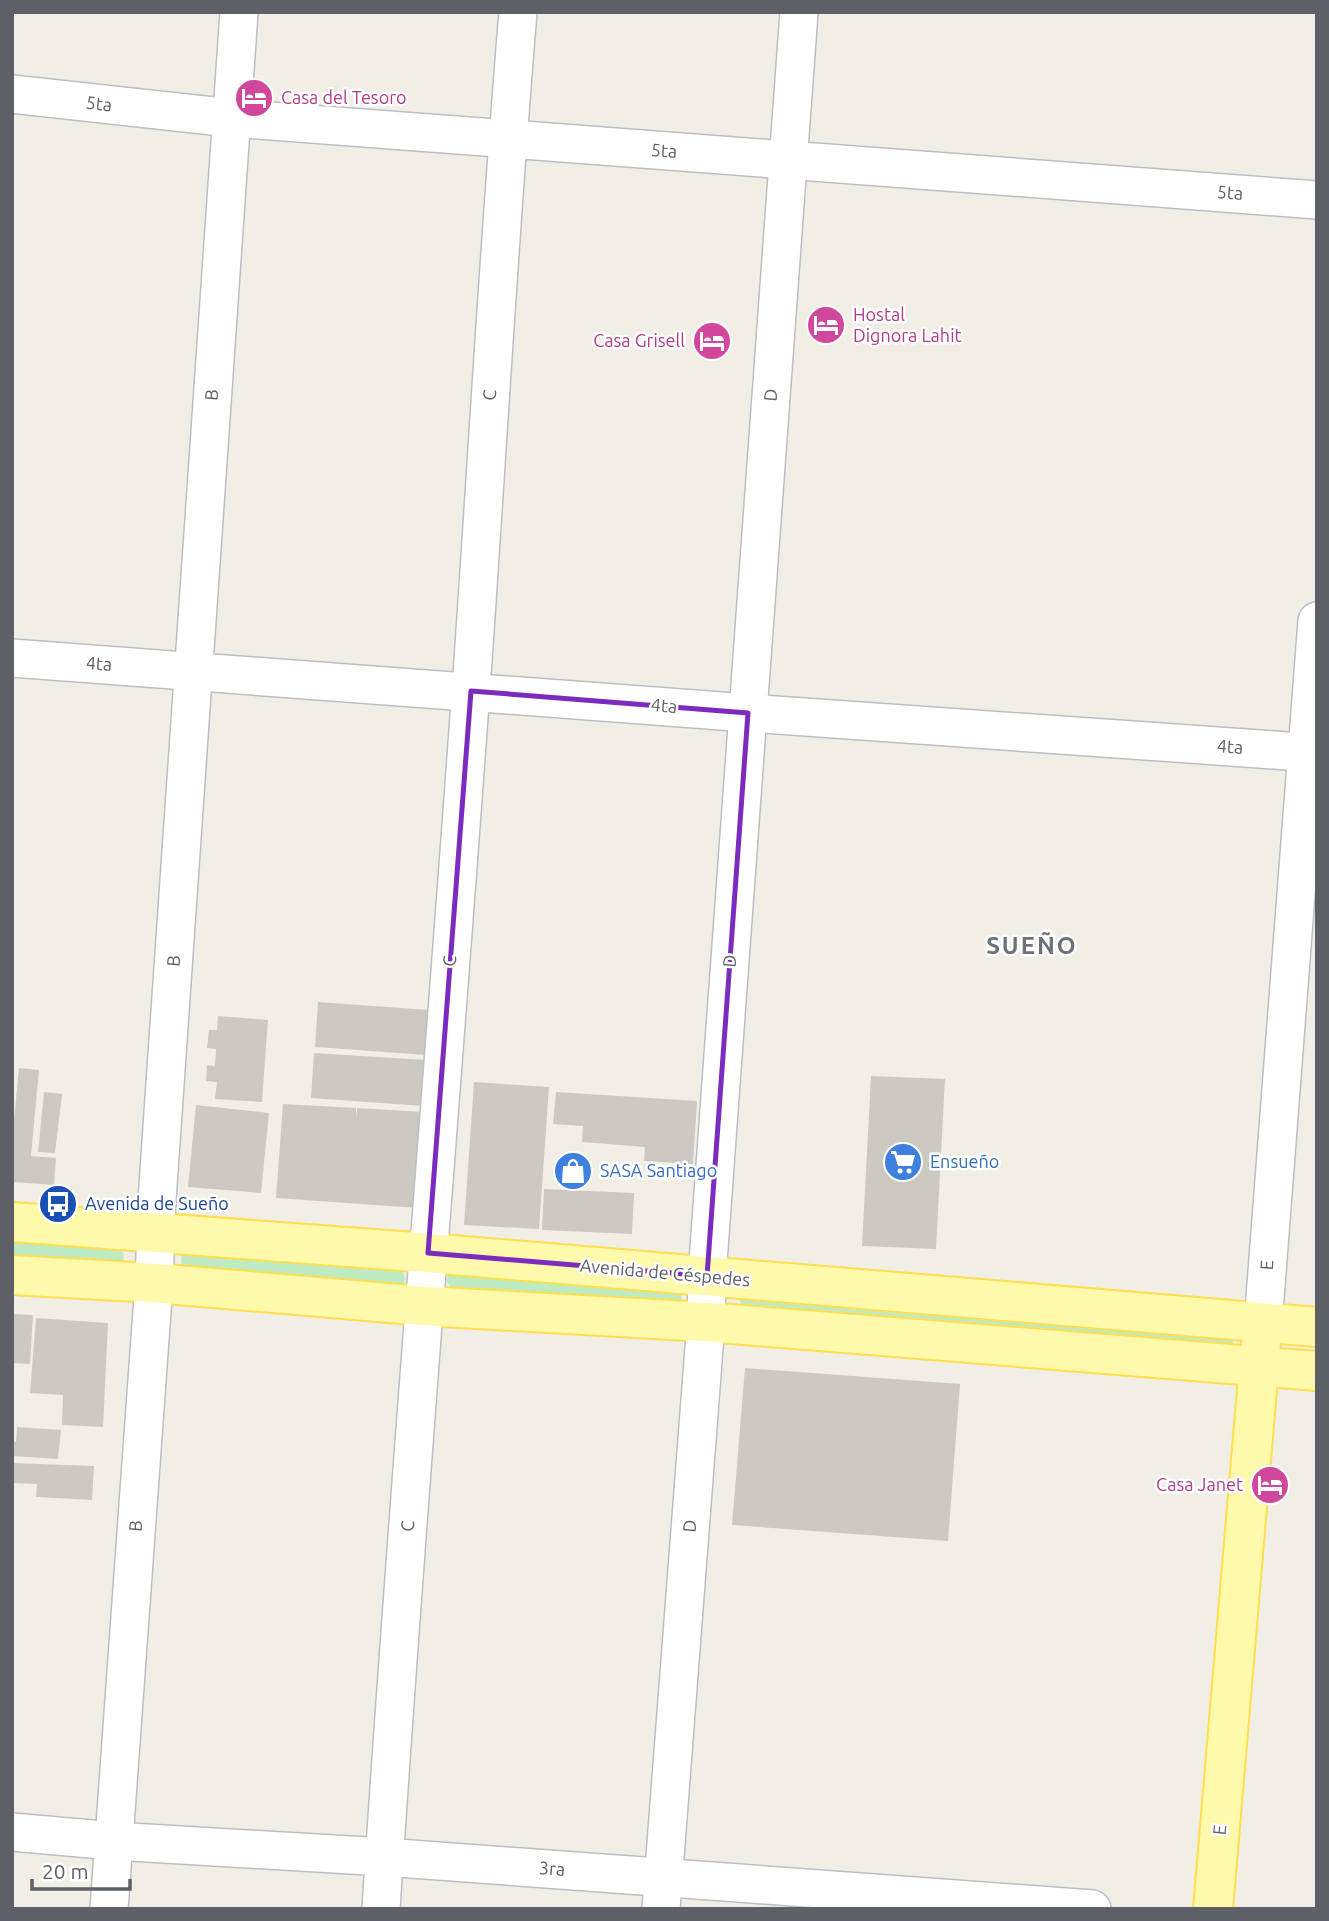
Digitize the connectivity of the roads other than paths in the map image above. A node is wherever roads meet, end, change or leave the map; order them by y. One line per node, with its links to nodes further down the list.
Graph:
1 (239, 12): 5 (street, B)
2 (518, 12): 6 (street, C)
3 (799, 12): 7 (street, D)
4 (12, 94): 5 (street, 5ta)
5 (230, 118): 6 (street, 5ta); 11 (street, B)
6 (507, 139): 7 (street, 5ta); 12 (street, C)
7 (788, 160): 8 (street, 5ta); 13 (street, D)
8 (1317, 200)
9 (1317, 621): 14 (street, E)
10 (12, 658): 11 (street, 4ta)
11 (194, 671): 12 (street, 4ta); 16 (street, B)
12 (471, 691): 13 (street, 4ta); 17 (street, C)
13 (748, 713): 14 (street, 4ta); 19 (street, D)
14 (1312, 752): 23 (street, E)
15 (12, 1222): 16 (main road, Avenida de Céspedes)
16 (155, 1233): 17 (main road, Avenida de Céspedes); 20 (street, B)
17 (428, 1253): 19 (main road, Avenida de Céspedes); 21 (street, C)
18 (12, 1275): 20 (main road)
19 (707, 1276): 22 (street, D); 23 (main road, Avenida de Céspedes)
20 (154, 1283): 21 (main road); 28 (street, B)
21 (424, 1306): 22 (main road); 29 (street, C)
22 (706, 1322): 25 (main road); 30 (street, D)
23 (1263, 1324): 24 (main road, Avenida de Céspedes); 25 (main road, E)
24 (1317, 1327)
25 (1259, 1367): 26 (main road); 34 (main road, E)
26 (1317, 1371)
27 (12, 1832): 28 (street, 3ra)
28 (114, 1841): 29 (street, 3ra); 31 (street, B)
29 (384, 1857): 30 (street, 3ra); 32 (street, C)
30 (662, 1893): 33 (street, 3ra)
31 (109, 1909)
32 (381, 1909)
33 (1092, 1909)
34 (1213, 1909)

